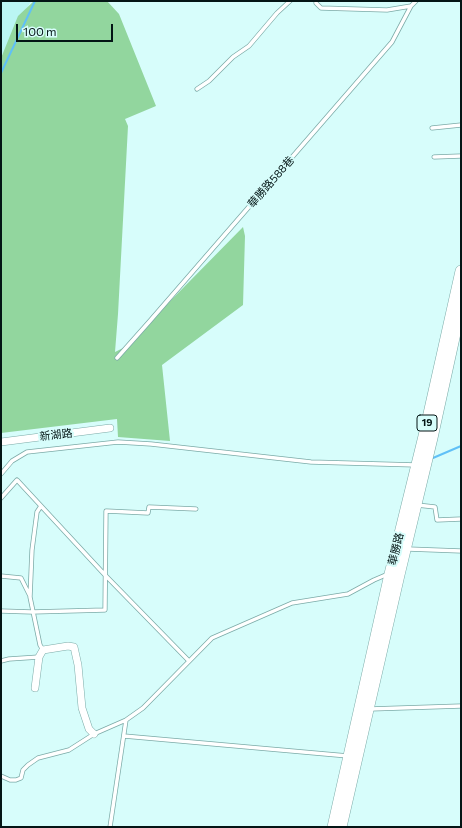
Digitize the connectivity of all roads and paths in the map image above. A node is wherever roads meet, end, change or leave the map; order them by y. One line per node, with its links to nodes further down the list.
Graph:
1 (290, 1): 5 (lane)
2 (316, 1): 4 (lane)
3 (416, 1): 4 (lane, 華勝路588巷)
4 (411, 6): 12 (lane, 華勝路588巷)
5 (197, 89)
6 (461, 125): 7 (lane)
7 (432, 128)
8 (461, 156): 9 (lane)
9 (434, 157)
10 (461, 271): 15 (main road, 華勝路 / 19)
11 (461, 306): 15 (main road, 華勝路 / 19)
12 (117, 358)
13 (110, 428): 14 (street, 新湖路)
14 (1, 442)
15 (420, 466): 16 (lane); 18 (main road, 華勝路 / 19); 22 (main road, 華勝路 / 19)
16 (1, 474)
17 (1, 498): 19 (lane)
18 (416, 505): 21 (lane); 22 (main road, 華勝路 / 19)
19 (41, 506): 25 (lane); 27 (lane)
20 (196, 509): 25 (lane)
21 (461, 519)
22 (401, 548): 23 (lane); 24 (main road, 華勝路 / 19)
23 (461, 551)
24 (394, 574): 32 (lane); 36 (main road, 華勝路 / 19)
25 (105, 575): 29 (lane); 32 (lane)
26 (1, 576): 27 (lane)
27 (30, 597): 29 (lane)
28 (1, 611): 29 (lane)
29 (32, 612): 30 (lane)
30 (43, 650): 31 (street); 38 (street)
31 (39, 657): 33 (lane); 34 (street)
32 (189, 661): 37 (lane)
33 (1, 662)
34 (35, 688)
35 (461, 706): 36 (lane)
36 (364, 707): 40 (main road, 華勝路 / 19)
37 (126, 720): 38 (lane); 39 (lane)
38 (94, 734): 41 (lane)
39 (124, 736): 40 (lane); 42 (lane)
40 (353, 757): 43 (main road, 華勝路 / 19); 44 (main road, 華勝路 / 19)
41 (1, 776)
42 (110, 827)
43 (333, 827)
44 (341, 827)

